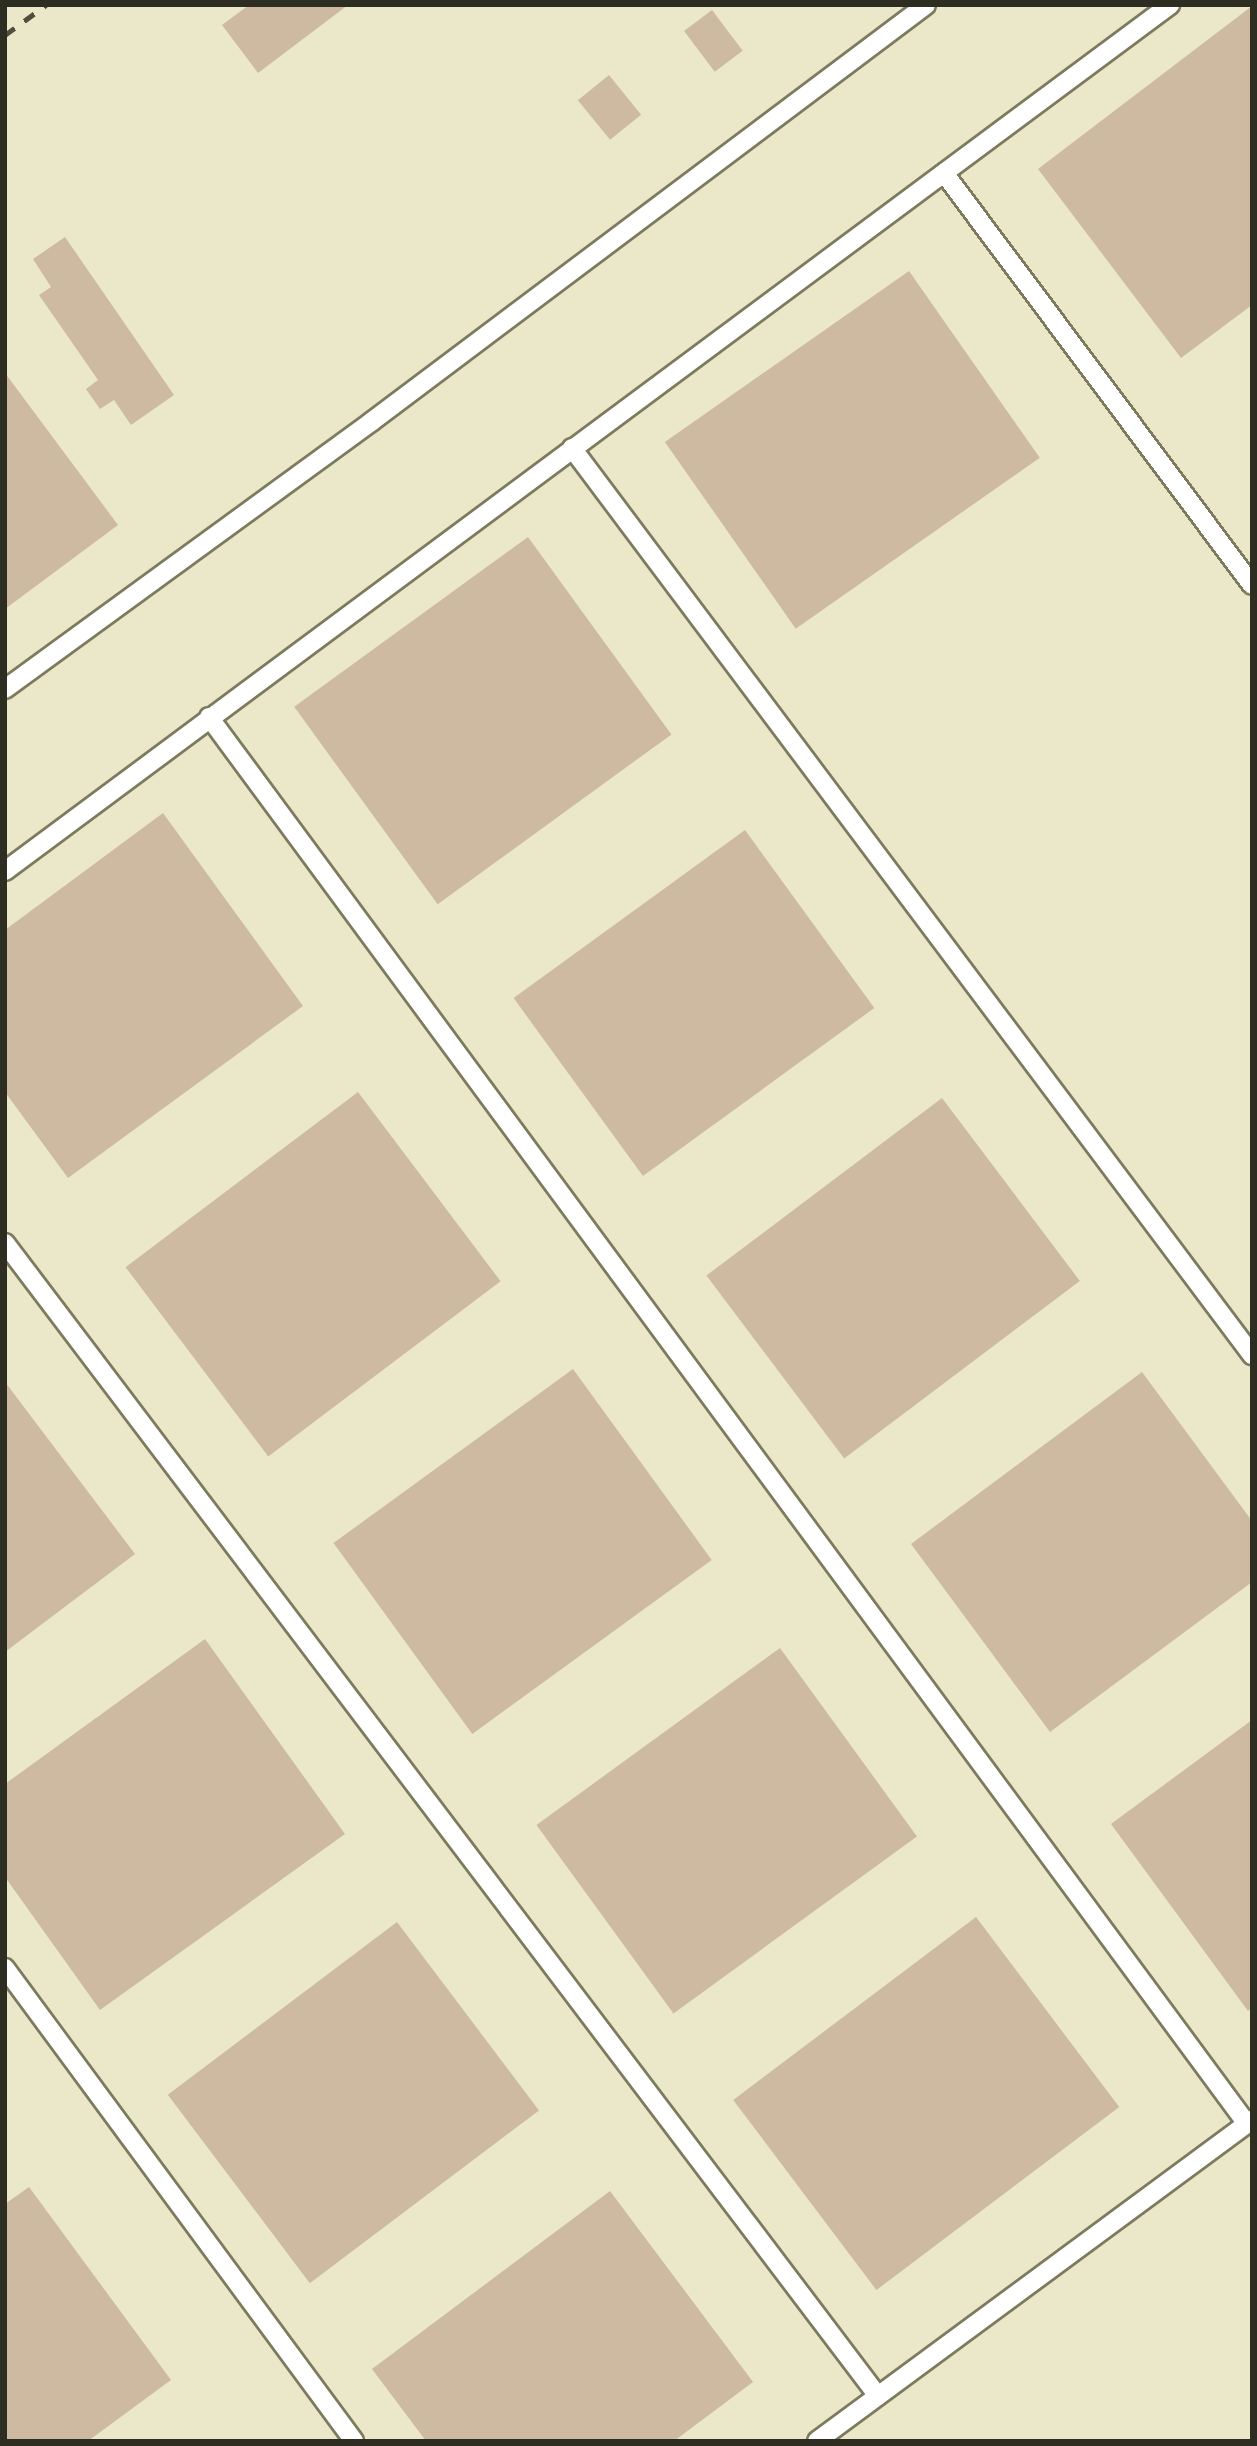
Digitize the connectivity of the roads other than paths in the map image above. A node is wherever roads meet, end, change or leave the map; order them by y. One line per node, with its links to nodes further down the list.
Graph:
1 (926, 5): 6 (lane)
2 (1171, 5): 3 (lane)
3 (944, 173): 4 (lane); 5 (lane)
4 (572, 448): 7 (lane); 10 (lane)
5 (1252, 585)
6 (5, 689)
7 (209, 717): 8 (lane); 12 (lane)
8 (5, 871)
9 (5, 1243): 13 (lane)
10 (1252, 1355)
11 (5, 1968): 14 (lane)
12 (1249, 2122): 13 (lane)
13 (878, 2396): 15 (lane)
14 (354, 2441)
15 (817, 2441)

